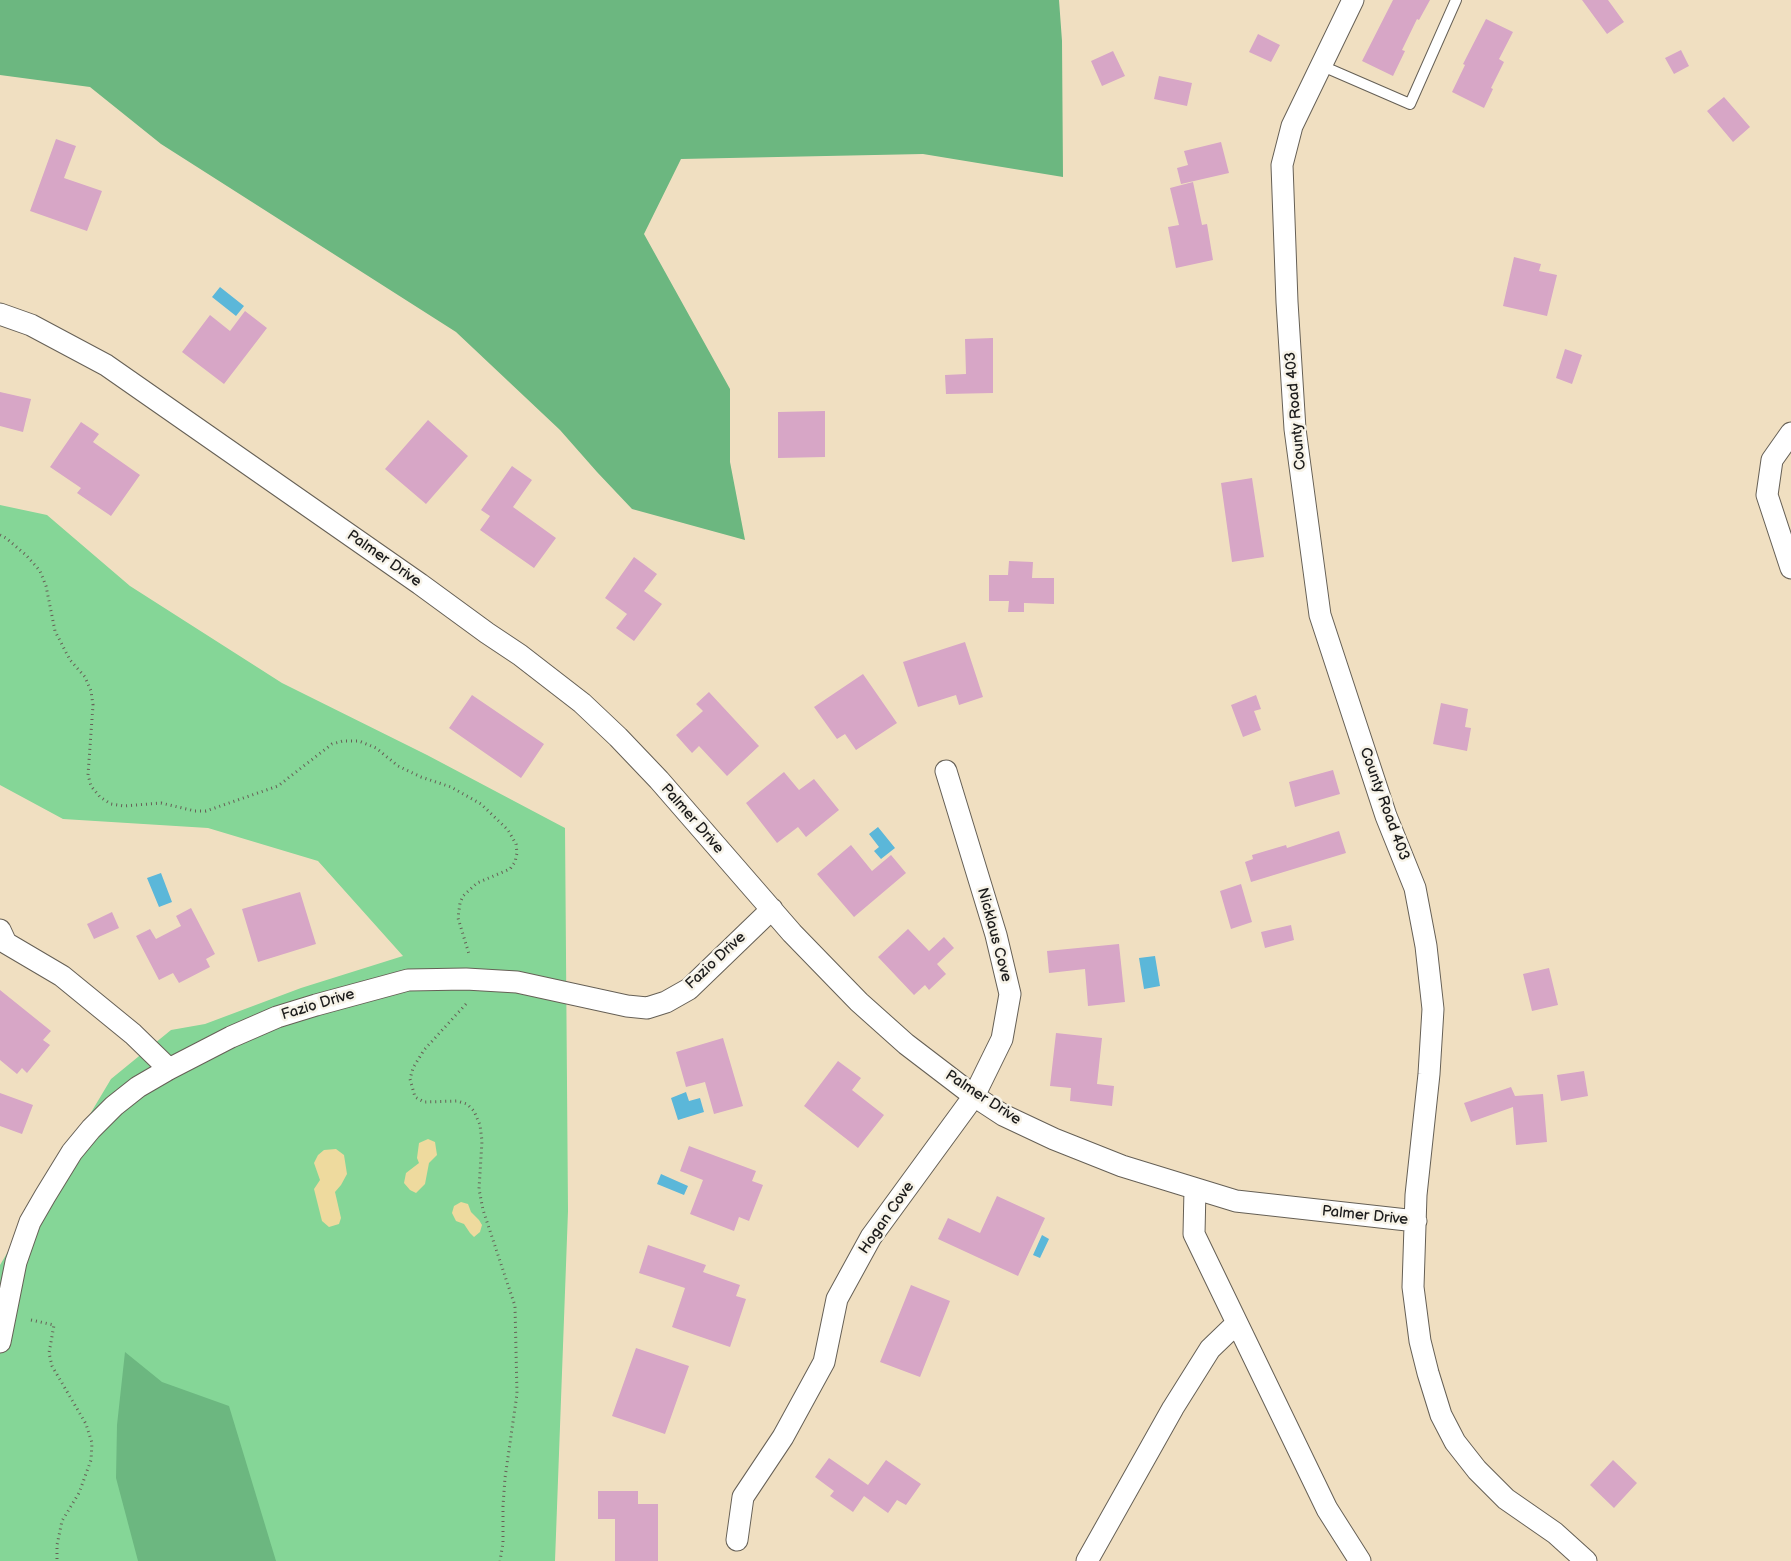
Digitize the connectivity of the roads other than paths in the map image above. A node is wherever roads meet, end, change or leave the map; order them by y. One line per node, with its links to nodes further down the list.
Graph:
1 (1352, 0): 3 (street, County Road 403)
2 (1456, 0): 3 (lane)
3 (1320, 65): 13 (street, County Road 403)
4 (0, 314): 8 (street, Palmer Drive)
5 (1791, 433): 6 (street)
6 (1791, 568)
7 (946, 771): 11 (street, Nicklaus Cove)
8 (772, 909): 10 (street, Fazio Drive); 11 (street, Palmer Drive)
9 (0, 930): 10 (street)
10 (169, 1069): 15 (street, Fazio Drive)
11 (974, 1096): 12 (street, Palmer Drive); 16 (street, Hogan Cove)
12 (1196, 1189): 13 (street, Palmer Drive); 14 (street)
13 (1416, 1221): 19 (street, County Road 403)
14 (1237, 1322): 17 (street); 18 (street)
15 (0, 1342)
16 (737, 1540)
17 (1088, 1561)
18 (1360, 1561)
19 (1586, 1561)

